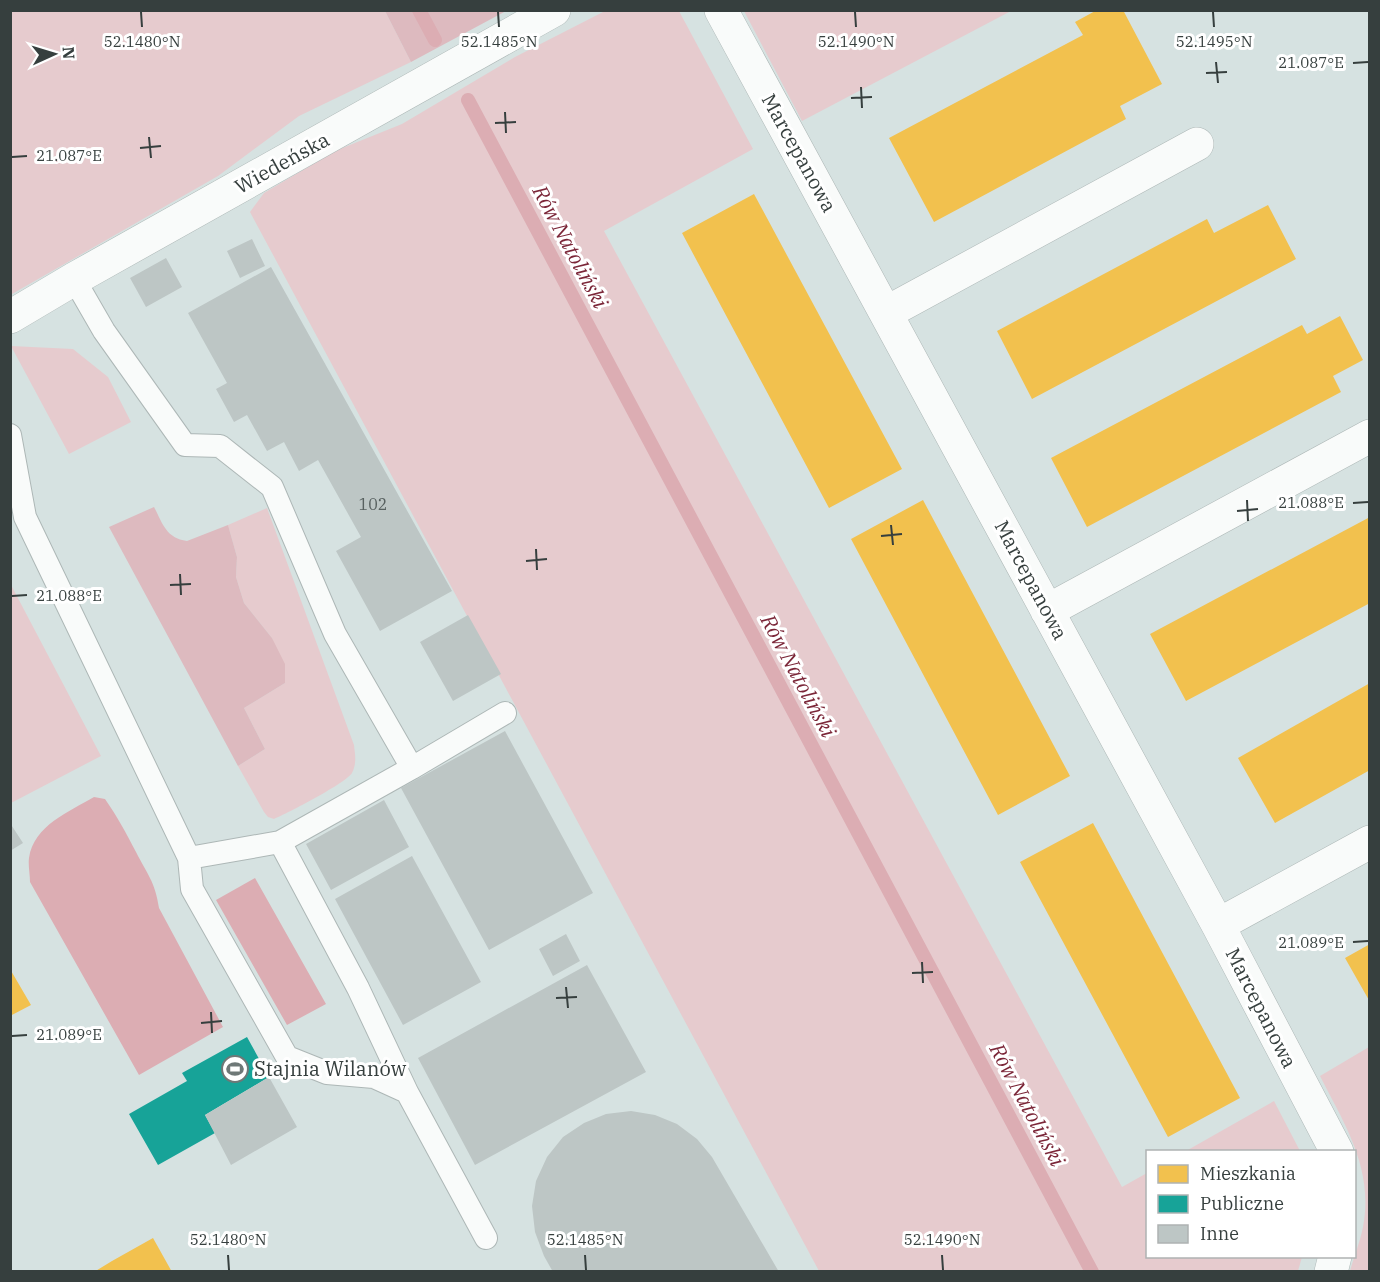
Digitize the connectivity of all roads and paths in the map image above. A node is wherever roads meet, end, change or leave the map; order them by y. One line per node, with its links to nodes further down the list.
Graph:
1 (554, 10): 4 (street, Wiedeńska)
2 (721, 10): 5 (street, Marcepanowa)
3 (1197, 144): 5 (street)
4 (74, 279): 6 (street, Wiedeńska); 11 (lane)
5 (886, 312): 9 (street, Marcepanowa)
6 (10, 317)
7 (10, 435): 14 (lane)
8 (1370, 436): 9 (street)
9 (1047, 611): 15 (street, Marcepanowa)
10 (505, 713): 11 (lane)
11 (412, 768): 12 (lane)
12 (280, 842): 14 (lane); 16 (lane)
13 (1370, 842): 15 (street)
14 (189, 858): 16 (lane)
15 (1218, 925): 17 (street, Marcepanowa)
16 (407, 1092): 18 (lane)
17 (1336, 1150)
18 (486, 1238)

